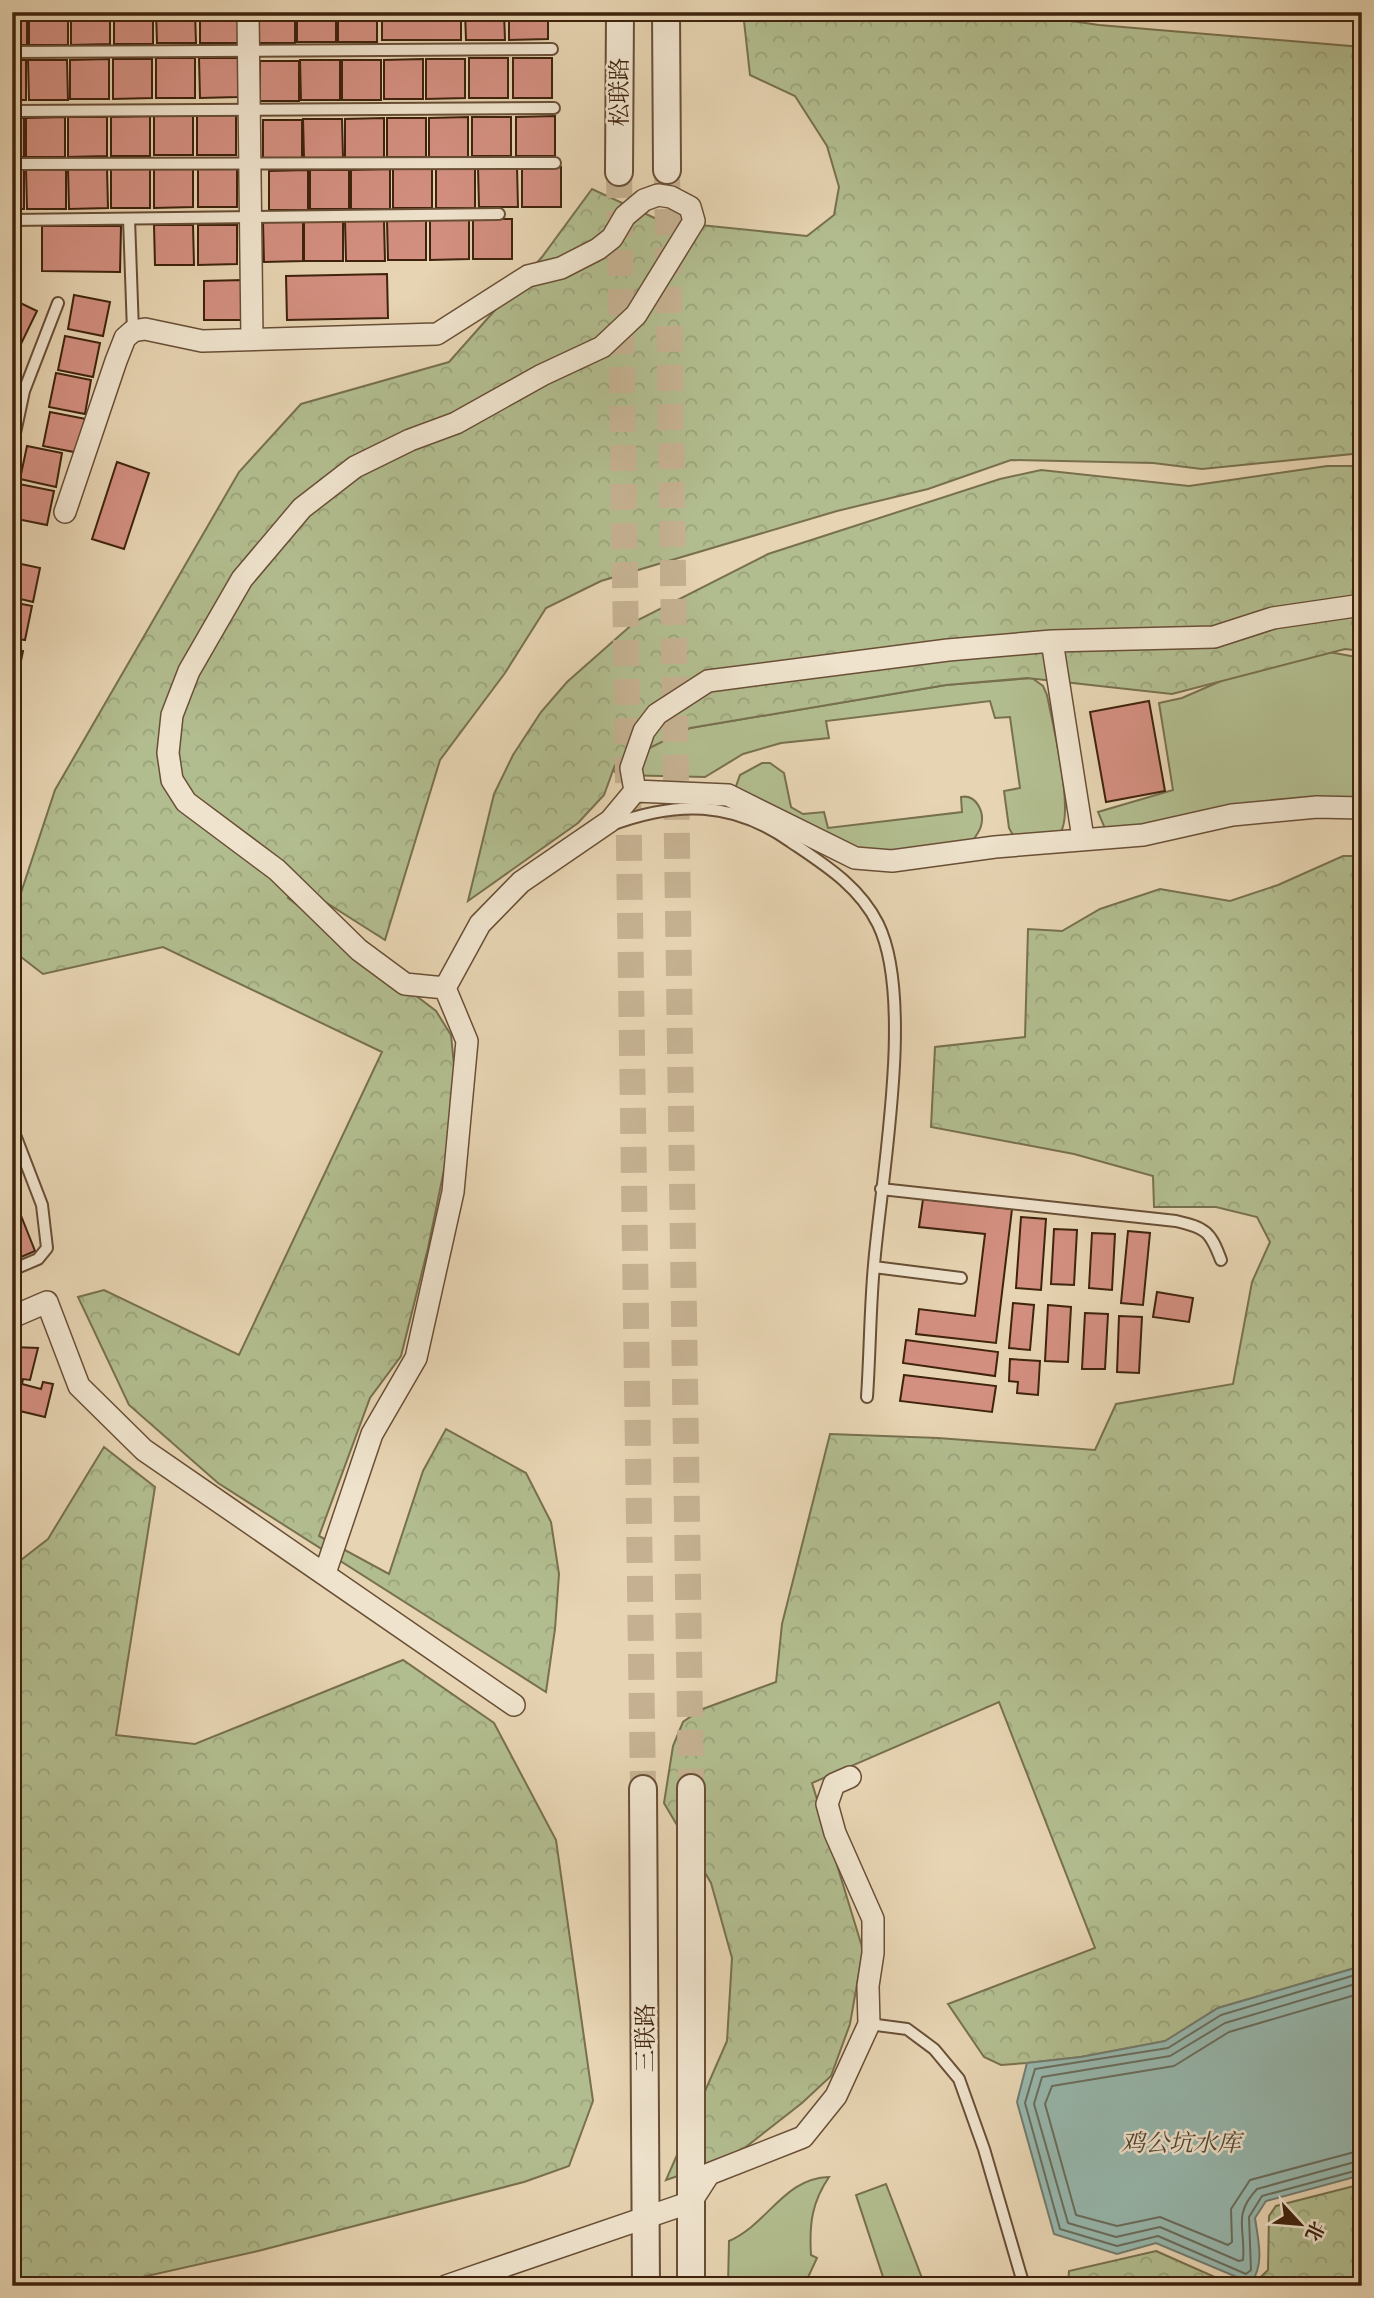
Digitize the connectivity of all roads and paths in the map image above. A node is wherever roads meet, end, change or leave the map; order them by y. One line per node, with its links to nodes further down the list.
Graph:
1 (248, 12): 4 (street)
2 (620, 12): 14 (street, 松联路)
3 (666, 12): 13 (street, 松联路)
4 (249, 49): 5 (lane); 6 (lane); 8 (street)
5 (552, 49)
6 (12, 52)
7 (554, 108): 8 (lane)
8 (249, 109): 9 (lane); 11 (street)
9 (12, 111)
10 (12, 163): 11 (lane)
11 (250, 163): 12 (lane); 16 (street)
12 (555, 163)
13 (667, 170)
14 (619, 172)
15 (499, 214): 16 (lane)
16 (251, 217): 17 (lane); 21 (street)
17 (129, 219): 18 (lane); 20 (lane)
18 (12, 220)
19 (58, 303): 22 (lane)
20 (133, 331): 21 (street); 23 (street)
21 (252, 339): 30 (street)
22 (12, 447)
23 (65, 512)
24 (1362, 606): 25 (street)
25 (1052, 641): 26 (street); 29 (street)
26 (635, 791): 28 (street); 29 (street)
27 (1362, 808): 29 (street)
28 (598, 830): 30 (street); 32 (lane)
29 (1083, 838)
30 (445, 988): 39 (street)
31 (12, 1127): 35 (lane)
32 (881, 1189): 33 (lane); 34 (lane)
33 (1221, 1260)
34 (874, 1267): 36 (lane); 38 (lane)
35 (12, 1270)
36 (961, 1278)
37 (12, 1317): 39 (street)
38 (867, 1397)
39 (325, 1573): 40 (street)
40 (514, 1705)
41 (850, 1777): 44 (street)
42 (691, 1788): 45 (street)
43 (643, 1789): 46 (street, 三联路)
44 (869, 2024): 45 (street); 50 (lane)
45 (691, 2202): 46 (street); 49 (street)
46 (646, 2219): 47 (street); 48 (street, 三联路)
47 (446, 2286)
48 (646, 2286)
49 (691, 2286)
50 (1024, 2286)

